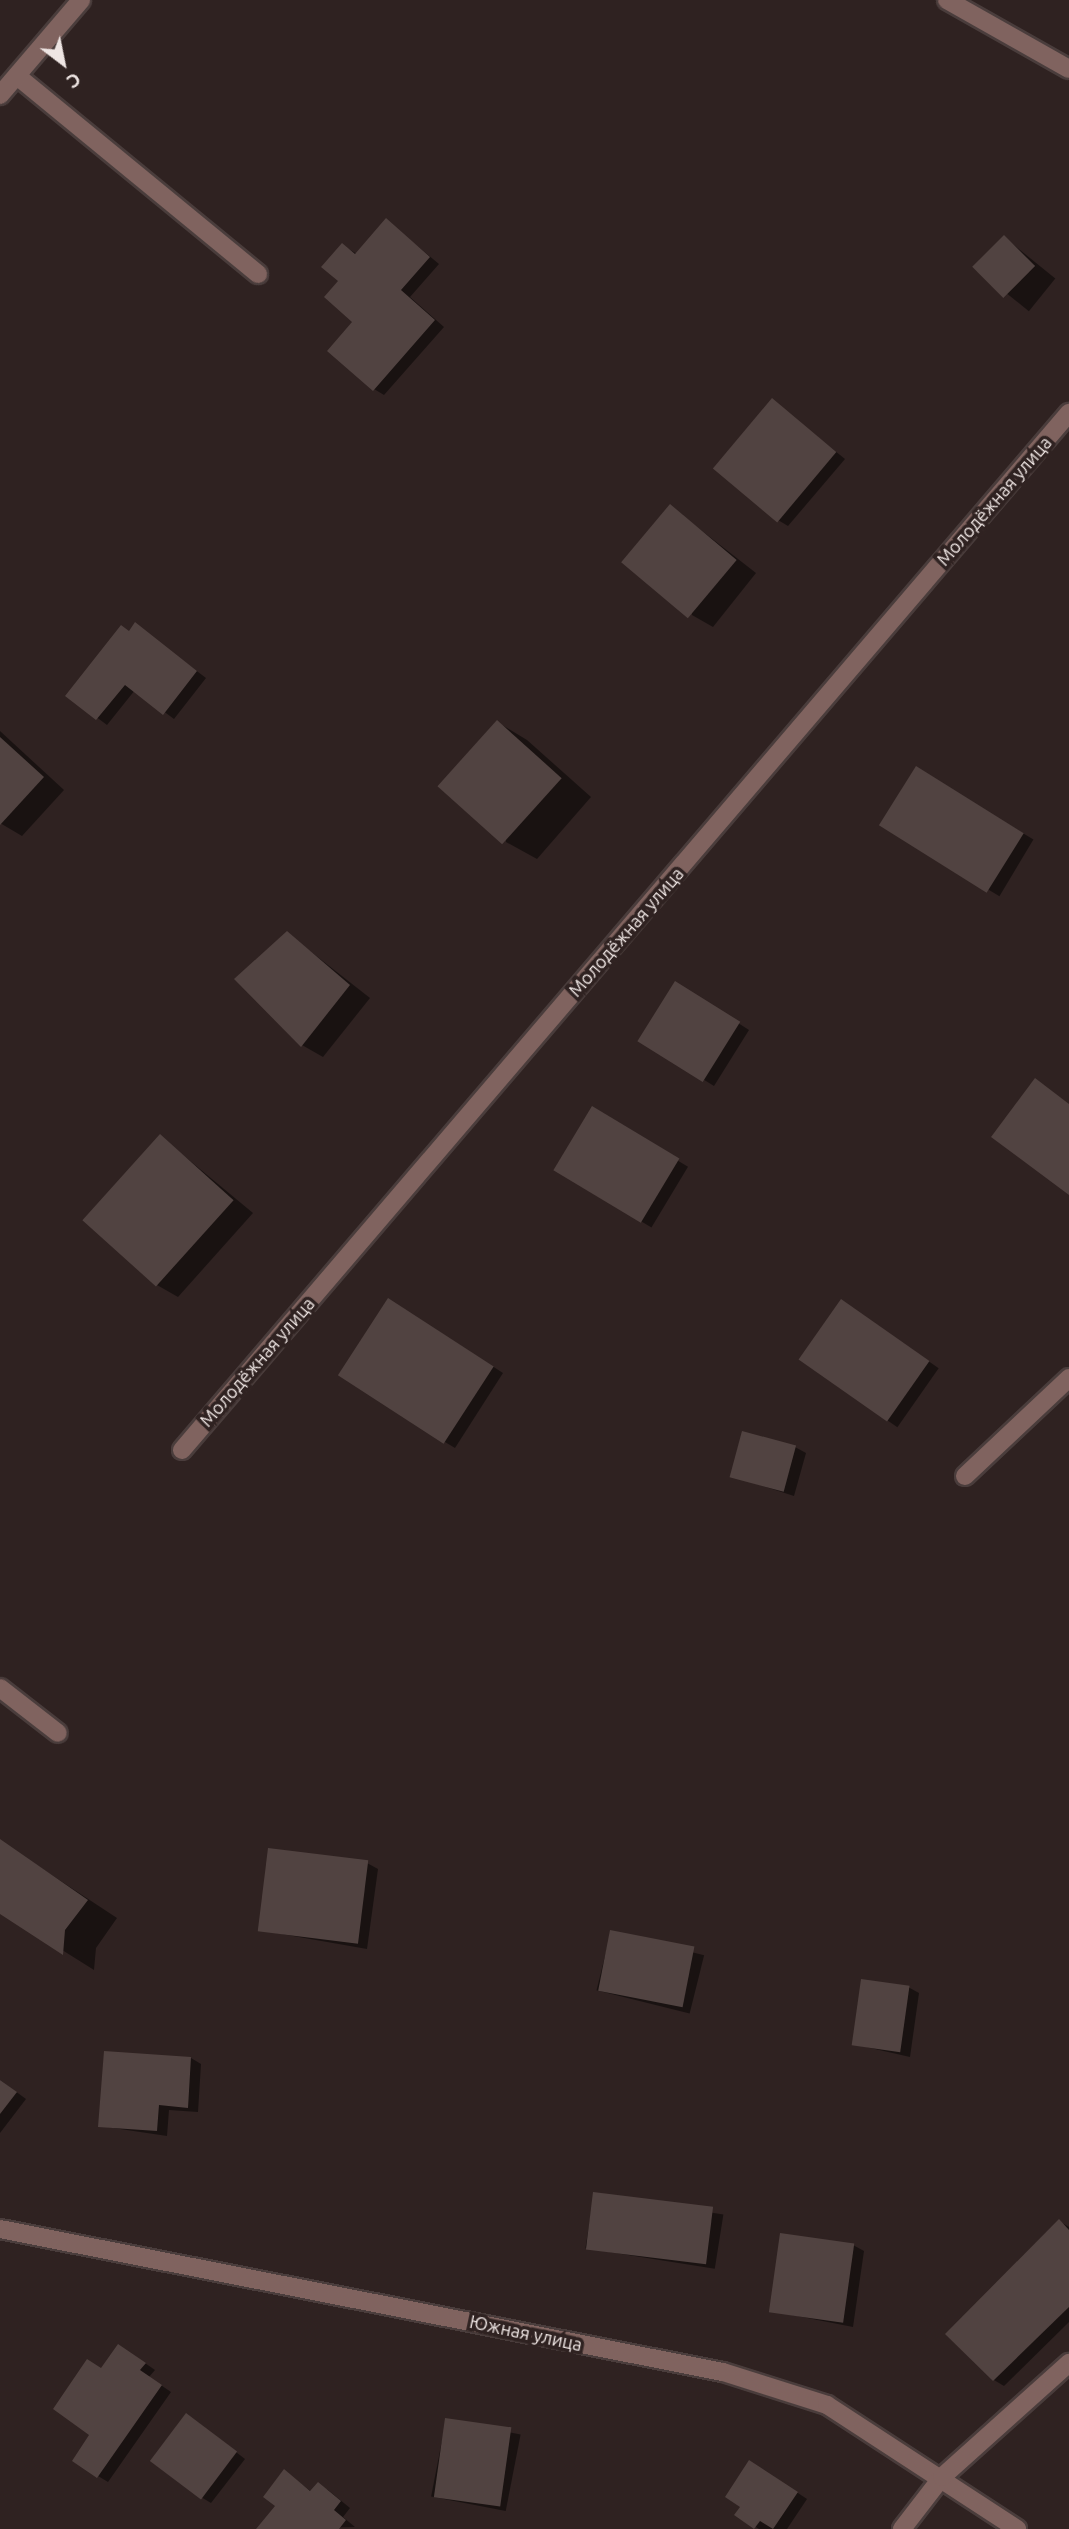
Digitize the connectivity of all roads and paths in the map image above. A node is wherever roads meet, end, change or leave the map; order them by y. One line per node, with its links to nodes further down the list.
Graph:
1 (81, 0): 4 (street)
2 (947, 0): 3 (street)
3 (1069, 69)
4 (17, 76): 5 (street); 6 (street)
5 (0, 95)
6 (258, 274)
7 (1069, 413): 9 (street, Молодёжная улица)
8 (1069, 1378): 10 (street)
9 (182, 1450)
10 (965, 1476)
11 (0, 1688): 12 (street)
12 (58, 1733)
13 (0, 2229): 15 (street, Южная улица)
14 (1069, 2363): 15 (street)
15 (942, 2477): 16 (street); 17 (street, Южная улица)
16 (902, 2529)
17 (1017, 2529)

